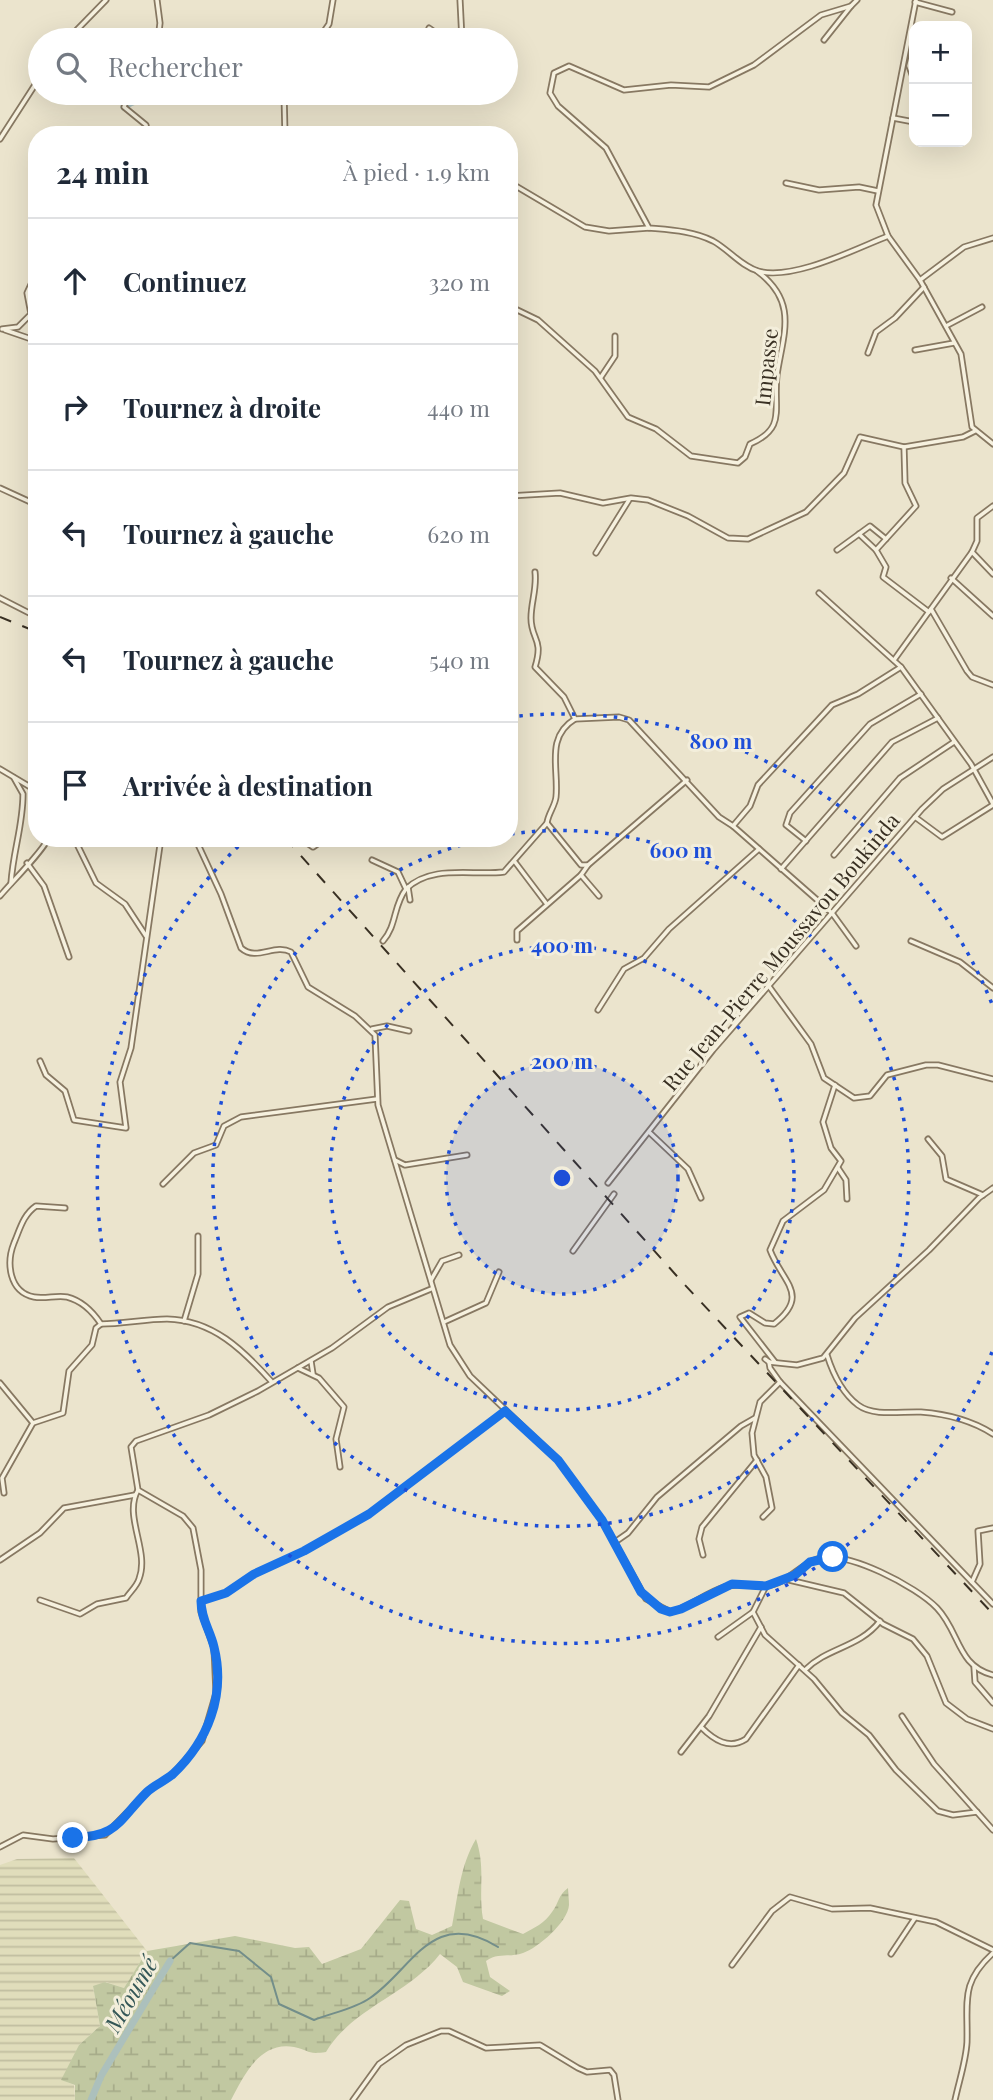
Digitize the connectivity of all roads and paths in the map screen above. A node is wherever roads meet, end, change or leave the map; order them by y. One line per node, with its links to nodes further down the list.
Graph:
1 (107, 0): 9 (street)
2 (159, 0): 10 (street)
3 (333, 0): 11 (street)
4 (460, 0): 12 (street)
5 (857, 0): 7 (street)
6 (915, 1): 8 (street); 14 (street)
7 (851, 6): 13 (street); 26 (street)
8 (952, 12)
9 (79, 28)
10 (158, 28)
11 (326, 28)
12 (461, 28)
13 (824, 40)
14 (906, 48): 18 (street)
15 (28, 96): 22 (street)
16 (125, 105): 20 (street)
17 (284, 105): 21 (street)
18 (893, 118): 19 (street); 25 (street)
19 (909, 121)
20 (146, 126)
21 (285, 126)
22 (0, 139)
23 (786, 183): 25 (street)
24 (518, 187): 26 (street)
25 (878, 191): 27 (street)
26 (649, 228): 29 (street)
27 (888, 236): 29 (street); 30 (street)
28 (993, 238): 30 (street)
29 (757, 271): 42 (street, Impasse)
30 (920, 280): 31 (street)
31 (924, 287): 35 (street); 41 (street)
32 (982, 307): 35 (street)
33 (518, 311): 42 (street, Impasse)
34 (28, 317): 36 (street)
35 (946, 326): 39 (street)
36 (1, 329): 38 (street)
37 (615, 336): 42 (street)
38 (28, 338)
39 (955, 342): 40 (street); 43 (street)
40 (915, 350)
41 (868, 352)
42 (601, 377)
43 (975, 431): 44 (street); 45 (street)
44 (993, 444)
45 (904, 447): 48 (street); 52 (street)
46 (0, 488): 49 (street)
47 (518, 496): 48 (street)
48 (631, 498): 56 (street)
49 (28, 501)
50 (993, 506): 55 (street)
51 (859, 534): 52 (street); 53 (street); 54 (street)
52 (886, 539): 54 (street)
53 (837, 550)
54 (876, 550): 62 (street)
55 (972, 552): 58 (street); 59 (street)
56 (596, 553)
57 (535, 572): 70 (street)
58 (993, 574)
59 (951, 578): 62 (street); 64 (street)
60 (819, 593): 65 (street)
61 (0, 598): 63 (street)
62 (930, 611): 65 (street); 67 (street)
63 (28, 612)
64 (993, 616)
65 (894, 660): 66 (street)
66 (901, 667): 68 (street); 81 (street)
67 (993, 685)
68 (921, 694): 69 (street); 82 (street)
69 (938, 718): 71 (street); 82 (street)
70 (575, 719): 76 (street); 80 (street)
71 (954, 742): 74 (street); 88 (street)
72 (993, 757): 74 (street, Rue Jean-Pierre Moussavou Boukinda)
73 (0, 769): 75 (street)
74 (974, 769): 78 (street); 79 (street, Rue Jean-Pierre Moussavou Boukinda)
75 (14, 778): 77 (street); 96 (street)
76 (687, 780): 81 (street); 93 (street)
77 (28, 786)
78 (993, 805): 79 (street)
79 (915, 817): 102 (street, Rue Jean-Pierre Moussavou Boukinda)
80 (547, 823): 90 (street); 92 (street)
81 (733, 826): 87 (street)
82 (806, 841): 94 (street)
83 (44, 847): 91 (street)
84 (78, 847): 103 (street)
85 (159, 847): 103 (street)
86 (199, 847): 112 (street)
87 (759, 849): 94 (street); 111 (street)
88 (834, 855)
89 (372, 860): 97 (street)
90 (515, 862): 97 (street); 101 (street)
91 (27, 863): 96 (street); 108 (street)
92 (581, 865): 93 (street); 95 (street)
93 (588, 865): 95 (street)
94 (781, 869): 102 (street)
95 (582, 873): 99 (street); 101 (street)
96 (11, 883): 98 (street)
97 (407, 888): 100 (street); 105 (street)
98 (0, 896)
99 (599, 896)
100 (410, 900)
101 (547, 903): 104 (street)
102 (832, 913): 107 (street); 109 (street, Rue Jean-Pierre Moussavou Boukinda)
103 (148, 937): 114 (street)
104 (517, 940)
105 (383, 941)
106 (911, 941): 110 (street)
107 (856, 946)
108 (69, 957)
109 (768, 985): 116 (street); 118 (street, Rue Jean-Pierre Moussavou Boukinda)
110 (993, 988)
111 (598, 1010)
112 (372, 1029): 113 (street); 117 (street)
113 (409, 1031)
114 (40, 1061)
115 (993, 1079): 116 (street)
116 (835, 1085): 123 (street)
117 (377, 1099): 121 (street); 126 (street)
118 (649, 1132): 125 (street, Rue Jean-Pierre Moussavou Boukinda); 130 (street)
119 (928, 1139): 129 (street)
120 (467, 1156): 122 (street)
121 (395, 1160): 122 (street); 124 (street)
122 (405, 1165): 124 (street)
123 (838, 1168): 131 (street); 144 (street)
124 (400, 1174): 137 (street)
125 (608, 1183)
126 (163, 1184)
127 (993, 1188): 129 (street)
128 (614, 1194): 134 (street)
129 (983, 1195): 142 (street)
130 (701, 1198)
131 (847, 1199)
132 (65, 1208): 141 (street)
133 (198, 1236): 139 (street)
134 (573, 1251)
135 (459, 1255): 137 (street)
136 (499, 1272): 140 (street)
137 (431, 1280): 138 (street)
138 (431, 1289): 140 (street); 143 (street)
139 (184, 1321): 141 (street); 147 (street)
140 (444, 1322): 150 (street)
141 (101, 1324): 152 (street)
142 (827, 1355): 144 (street); 153 (street)
143 (311, 1361): 145 (street); 146 (street)
144 (775, 1362): 148 (street)
145 (298, 1368): 146 (street); 147 (street)
146 (313, 1374): 155 (street)
147 (271, 1381): 157 (street)
148 (780, 1382): 151 (street); 164 (street)
149 (0, 1383): 152 (street)
150 (505, 1411): 160 (street); 167 (street)
151 (755, 1418): 154 (street); 160 (street)
152 (33, 1423): 156 (street)
153 (993, 1434)
154 (757, 1460): 158 (street); 161 (street)
155 (340, 1467)
156 (4, 1493)
157 (137, 1493): 162 (street); 166 (street); 167 (street)
158 (763, 1517)
159 (993, 1528): 164 (street)
160 (615, 1542): 165 (street)
161 (703, 1555)
162 (0, 1560)
163 (787, 1579): 165 (street); 170 (street); 174 (street)
164 (971, 1582): 168 (street)
165 (766, 1586): 169 (street)
166 (40, 1600)
167 (201, 1601): 184 (street)
168 (993, 1604)
169 (753, 1612): 171 (street); 172 (street)
170 (880, 1621): 175 (street); 180 (street)
171 (761, 1627): 173 (street); 179 (street)
172 (718, 1637)
173 (799, 1665): 175 (street); 179 (street)
174 (974, 1667): 176 (street); 177 (street)
175 (805, 1670): 182 (street)
176 (993, 1675)
177 (993, 1703)
178 (902, 1716): 182 (street)
179 (701, 1727): 181 (street)
180 (993, 1729)
181 (681, 1752)
182 (977, 1812): 183 (street)
183 (993, 1830)
184 (0, 1847)
185 (915, 1918): 186 (street); 187 (street); 188 (street)
186 (993, 1952): 191 (street)
187 (891, 1954)
188 (732, 1965)
189 (354, 2100): 190 (street)
190 (618, 2100)
191 (955, 2100)

